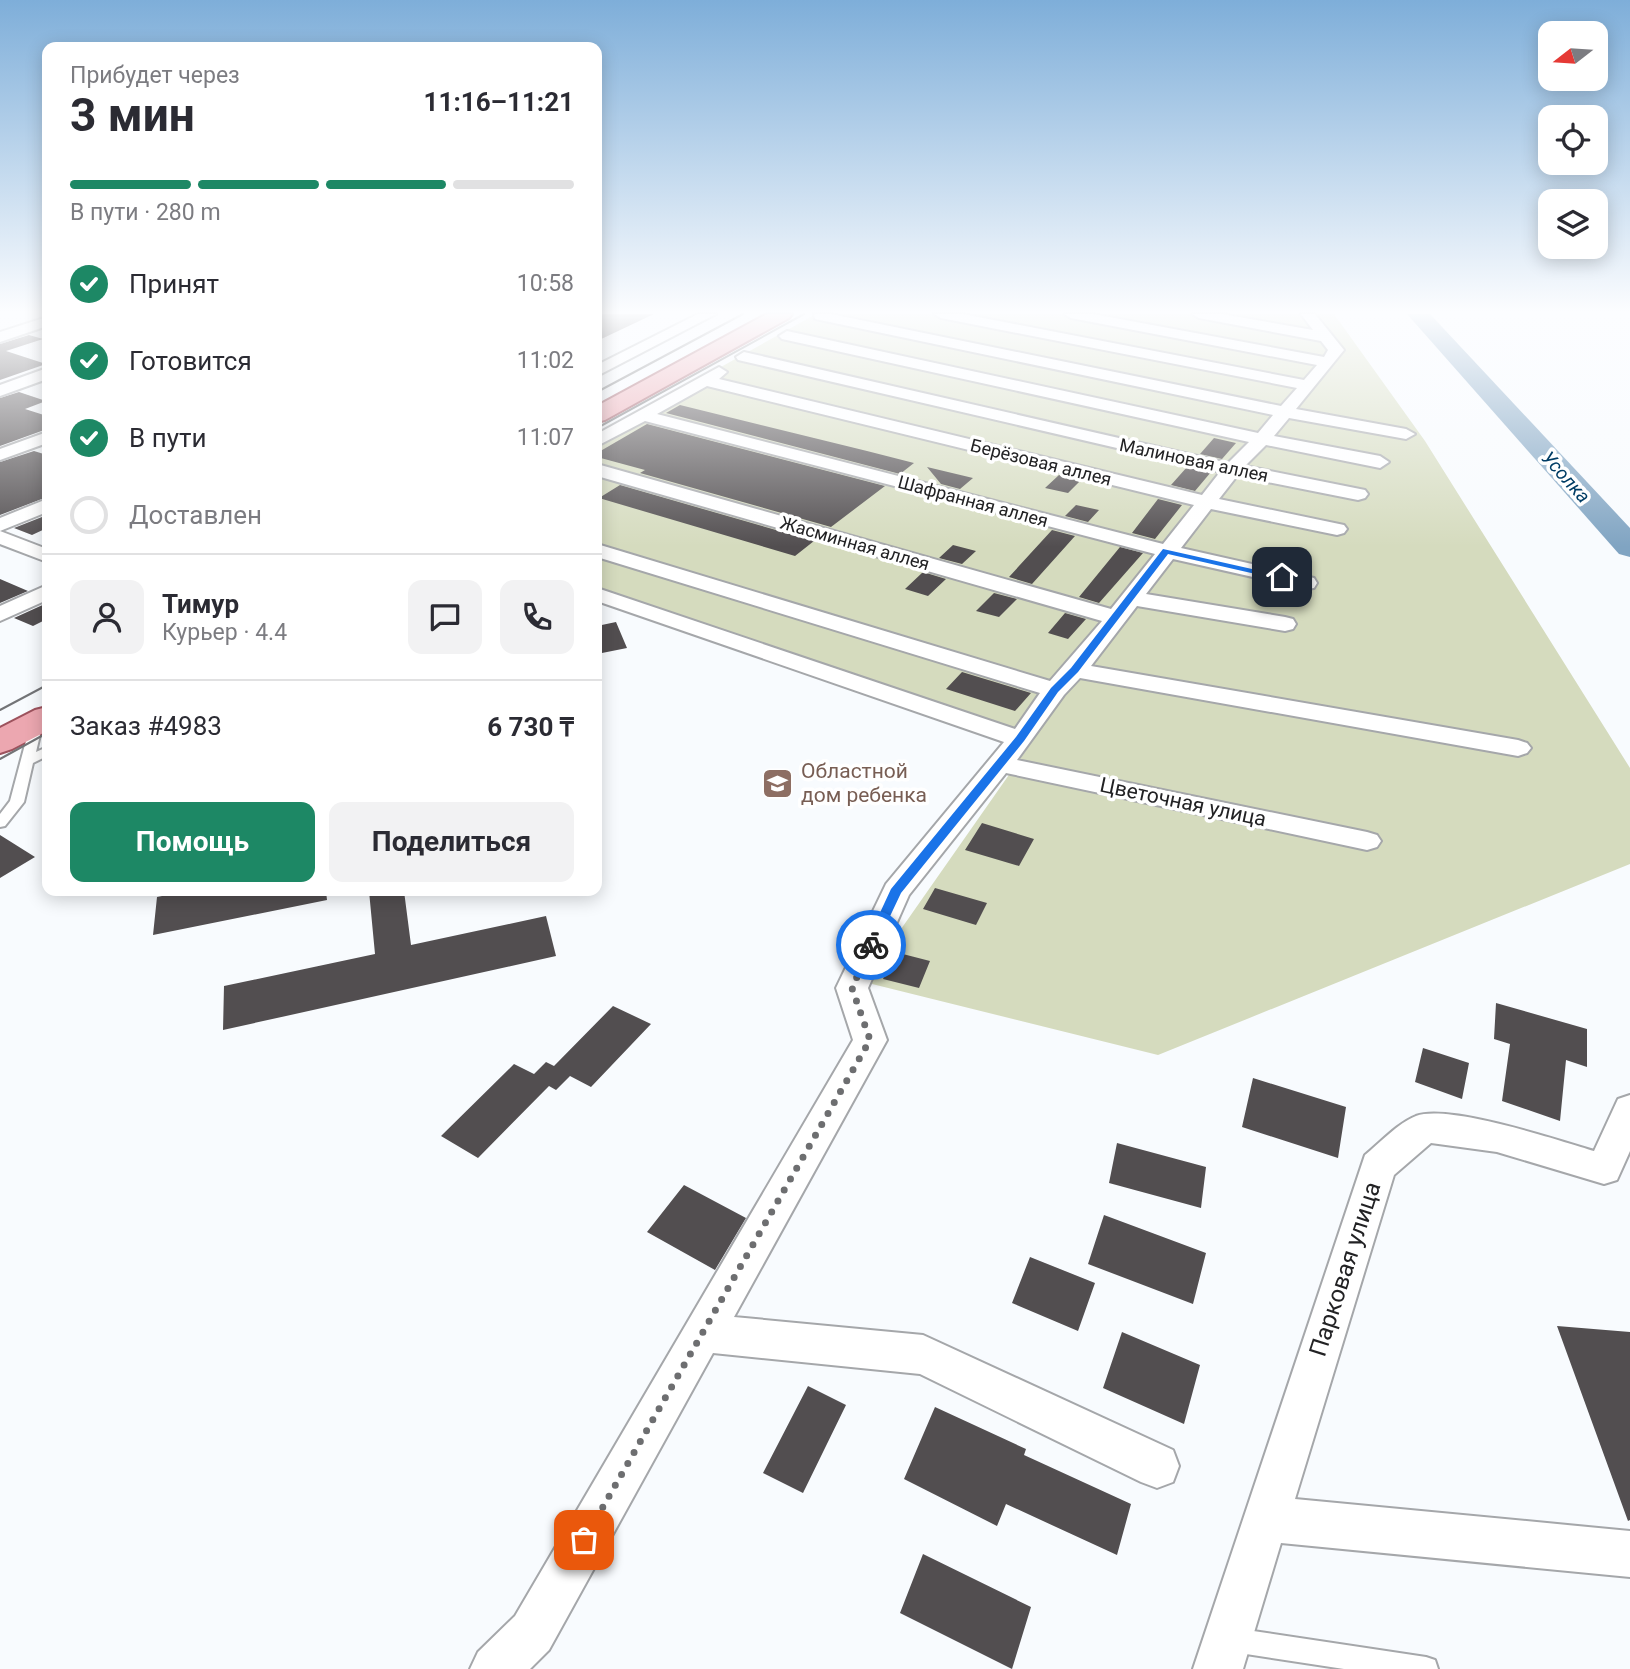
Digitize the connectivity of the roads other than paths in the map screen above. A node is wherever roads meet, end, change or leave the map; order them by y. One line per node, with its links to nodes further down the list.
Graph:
1 (621, 392): 9 (main road)
2 (639, 392): 10 (main road)
3 (683, 392): 12 (street)
4 (753, 392): 22 (street, Берёзовая аллея)
5 (896, 392): 19 (street, Малиновая аллея)
6 (1028, 392): 16 (street)
7 (1187, 392): 11 (street)
8 (1294, 392): 11 (street)
9 (602, 402)
10 (602, 412)
11 (1283, 412): 13 (street); 16 (street)
12 (641, 415): 14 (street); 28 (street, Шафранная аллея)
13 (1406, 434)
14 (602, 438)
15 (42, 439): 17 (street)
16 (1262, 439): 18 (street); 19 (street)
17 (0, 455)
18 (1380, 462)
19 (1232, 469): 21 (street, Малиновая аллея); 22 (street)
20 (602, 471): 33 (street, Жасминная аллея)
21 (1358, 494)
22 (1206, 502): 25 (street, Берёзовая аллея); 28 (street)
23 (42, 507): 24 (street)
24 (0, 525)
25 (1337, 529)
26 (0, 537): 29 (street)
27 (602, 551): 36 (street)
28 (1166, 551): 30 (street, Шафранная аллея); 33 (street)
29 (42, 554)
30 (1306, 583)
31 (42, 594): 34 (street)
32 (602, 596): 40 (street)
33 (1122, 608): 35 (street, Жасминная аллея); 36 (street)
34 (0, 614)
35 (1285, 624)
36 (1065, 680): 40 (street); 41 (street)
37 (42, 722): 39 (main road)
38 (42, 725): 42 (main road)
39 (0, 726)
40 (1020, 739): 43 (street)
41 (1518, 748)
42 (14, 752): 44 (lane)
43 (999, 764): 45 (street, Цветочная улица); 47 (street)
44 (0, 823)
45 (1367, 841)
46 (1630, 1109): 49 (street, Парковая улица)
47 (703, 1333): 48 (street); 52 (street)
48 (1157, 1466)
49 (1266, 1519): 50 (street); 51 (street, Парковая улица)
50 (1630, 1555)
51 (1223, 1654): 53 (lane)
52 (495, 1669)
53 (1426, 1669)

